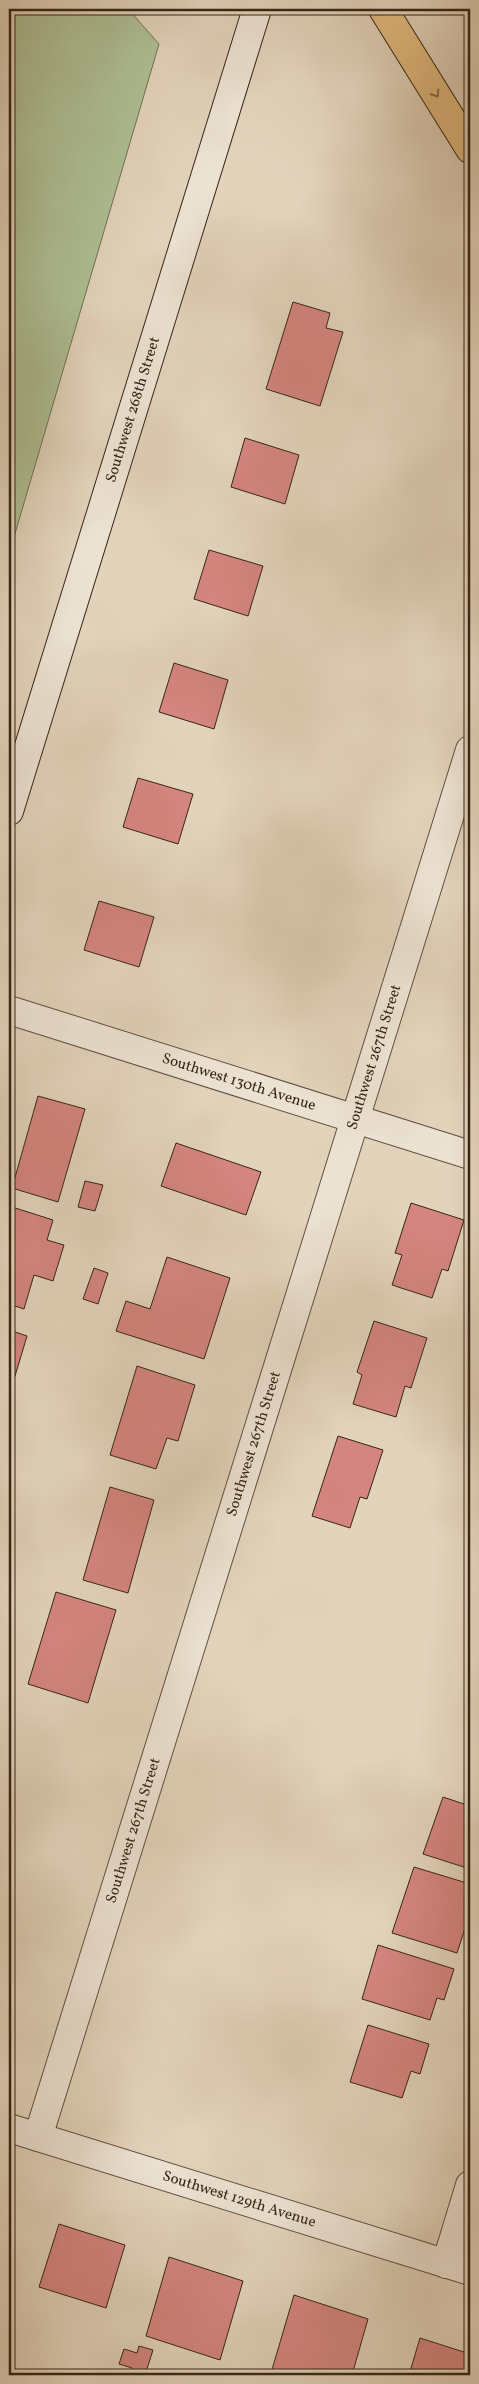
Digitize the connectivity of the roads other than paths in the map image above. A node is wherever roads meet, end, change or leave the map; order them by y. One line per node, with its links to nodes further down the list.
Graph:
1 (257, 9): 5 (street, Southwest 268th Street)
2 (383, 9): 3 (highway, one-way to 3)
3 (470, 149)
4 (470, 750): 7 (street, Southwest 267th Street)
5 (9, 811)
6 (9, 1010): 7 (street, Southwest 130th Avenue)
7 (355, 1118): 8 (street, Southwest 130th Avenue); 10 (street, Southwest 267th Street)
8 (470, 1155)
9 (9, 2128): 10 (street, Southwest 129th Avenue)
10 (38, 2137): 12 (street, Southwest 129th Avenue)
11 (470, 2185): 12 (street)
12 (458, 2268)

